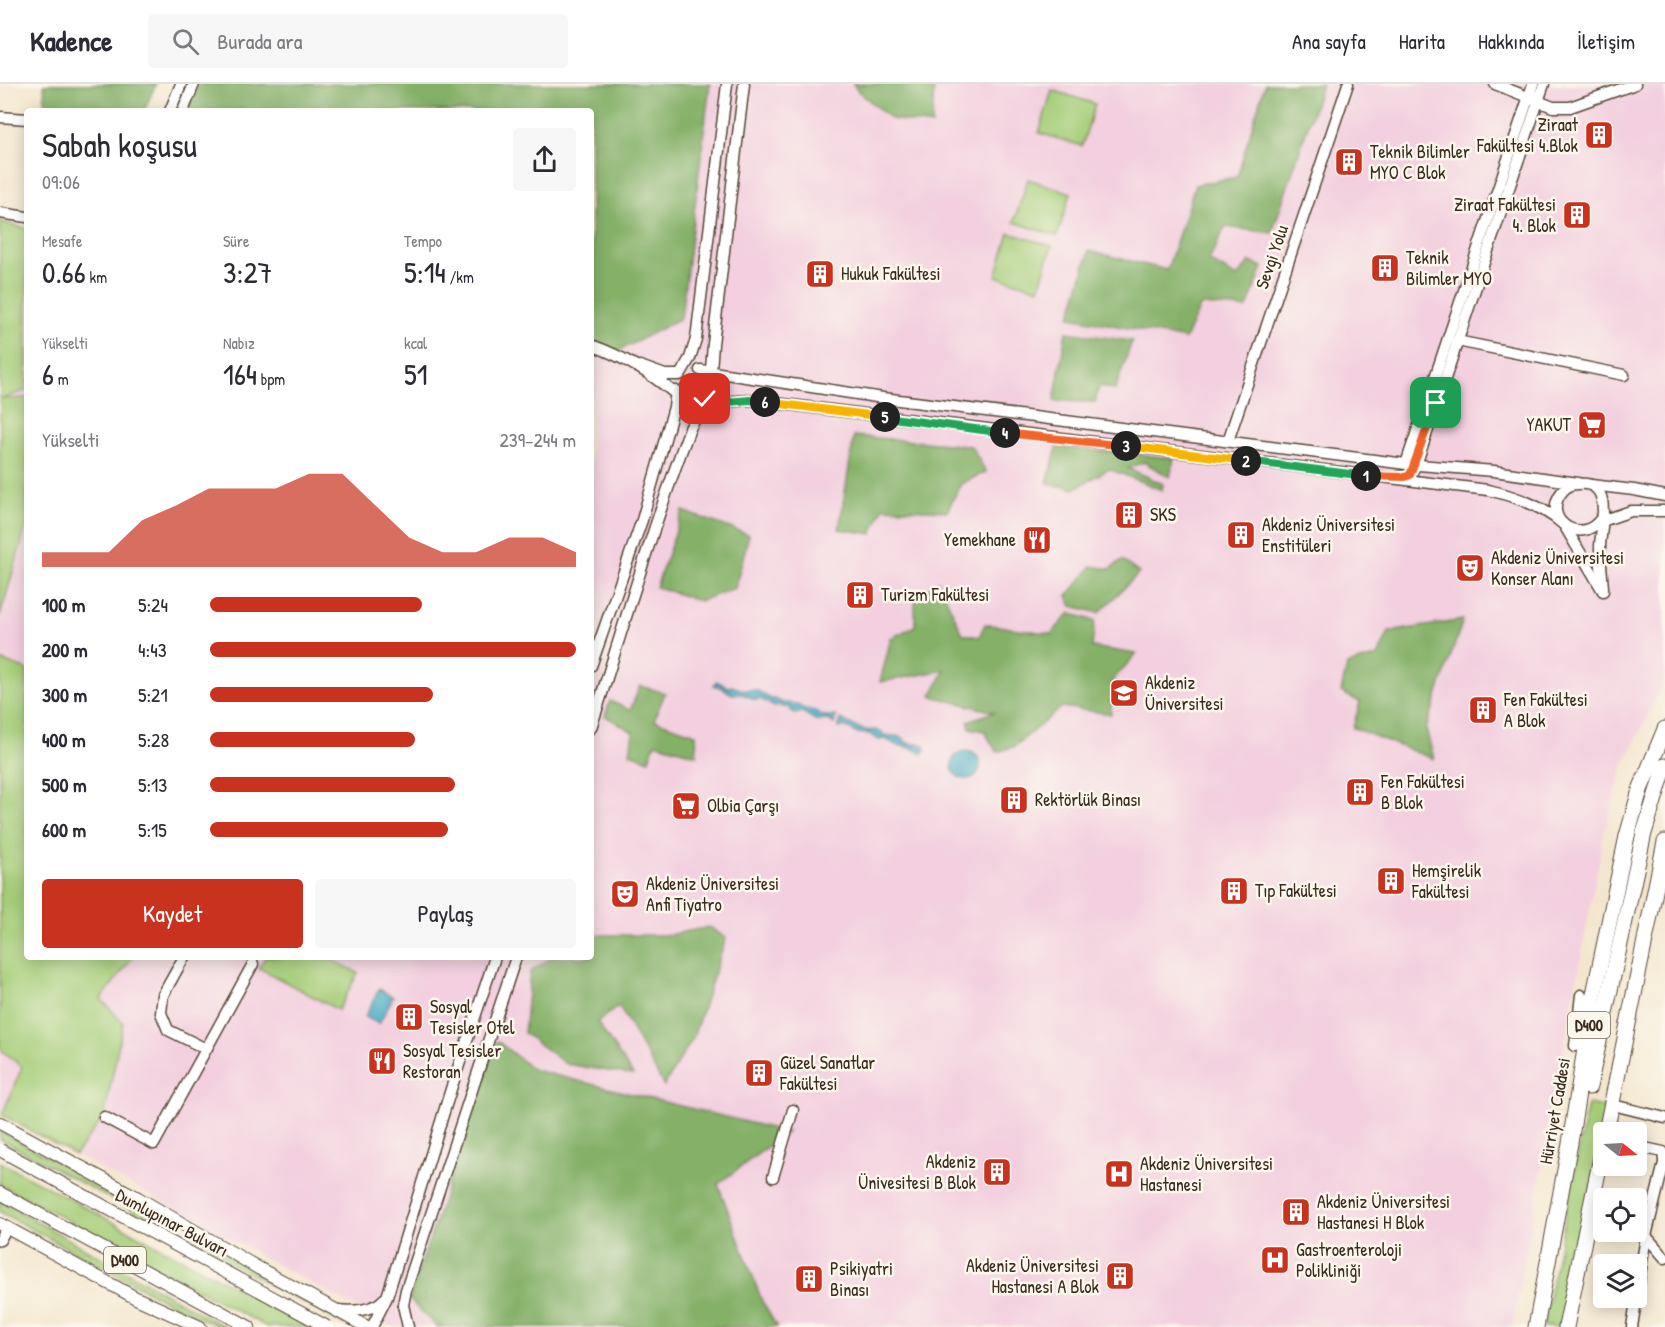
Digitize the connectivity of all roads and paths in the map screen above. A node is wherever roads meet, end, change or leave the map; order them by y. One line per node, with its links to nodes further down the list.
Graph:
1 (181, 84): 11 (street)
2 (194, 84): 12 (street)
3 (727, 84): 20 (street)
4 (744, 84): 22 (street)
5 (1348, 84): 24 (street, Sevgi Yolu)
6 (1495, 84): 10 (street)
7 (1533, 84): 10 (street)
8 (1544, 84): 10 (street)
9 (1635, 84): 10 (street)
10 (1533, 100): 17 (street); 25 (street)
11 (171, 108)
12 (184, 108)
13 (0, 117): 14 (street)
14 (24, 120)
15 (0, 213): 16 (street)
16 (24, 217)
17 (1457, 341): 21 (street); 25 (street)
18 (594, 346): 19 (street)
19 (640, 366): 20 (street); 23 (street)
20 (680, 375): 22 (street); 23 (street)
21 (1624, 375)
22 (705, 388): 23 (street); 24 (street); 26 (street); 33 (street)
23 (677, 394): 32 (street)
24 (1228, 441): 25 (street)
25 (1411, 464): 26 (street); 27 (street)
26 (1376, 477): 31 (street)
27 (1582, 484): 28 (street); 30 (street); 31 (street)
28 (1665, 496)
29 (1665, 511): 30 (street)
30 (1601, 519): 31 (street); 31 (street)
31 (1564, 525)
32 (594, 657)
33 (594, 719)
34 (1665, 729): 77 (highway, Hürriyet Caddesi / D400)
35 (1665, 766): 77 (highway)
36 (1665, 842): 50 (highway)
37 (1665, 884): 46 (highway)
38 (181, 960): 45 (street)
39 (494, 960): 56 (street)
40 (495, 960): 41 (street)
41 (513, 960): 57 (street)
42 (253, 964): 45 (street)
43 (1581, 995): 44 (street)
44 (1575, 1046)
45 (206, 1048): 48 (street)
46 (1617, 1106): 49 (street); 51 (highway)
47 (793, 1110): 60 (street)
48 (104, 1117)
49 (1665, 1118)
50 (1608, 1122)
51 (1613, 1122)
52 (0, 1123): 69 (main road)
53 (1647, 1148): 55 (street)
54 (0, 1150): 73 (main road, Dumlupınar Bulvarı, bridge)
55 (1664, 1160): 63 (street)
56 (428, 1166): 57 (street); 68 (street)
57 (443, 1172): 76 (street)
58 (1597, 1176): 78 (highway)
59 (1601, 1176): 78 (highway)
60 (773, 1177)
61 (0, 1193): 72 (main road, D400)
62 (3, 1226): 65 (street); 71 (main road)
63 (1647, 1232)
64 (1647, 1237): 67 (street)
65 (0, 1240)
66 (1645, 1242): 79 (street)
67 (1665, 1258)
68 (387, 1297): 70 (street); 75 (street)
69 (312, 1298): 70 (main road); 73 (main road)
70 (333, 1310): 74 (main road)
71 (200, 1327)
72 (249, 1327)
73 (326, 1327)
74 (367, 1327)
75 (372, 1327)
76 (408, 1327)
77 (1536, 1327)
78 (1566, 1327)
79 (1632, 1327)

